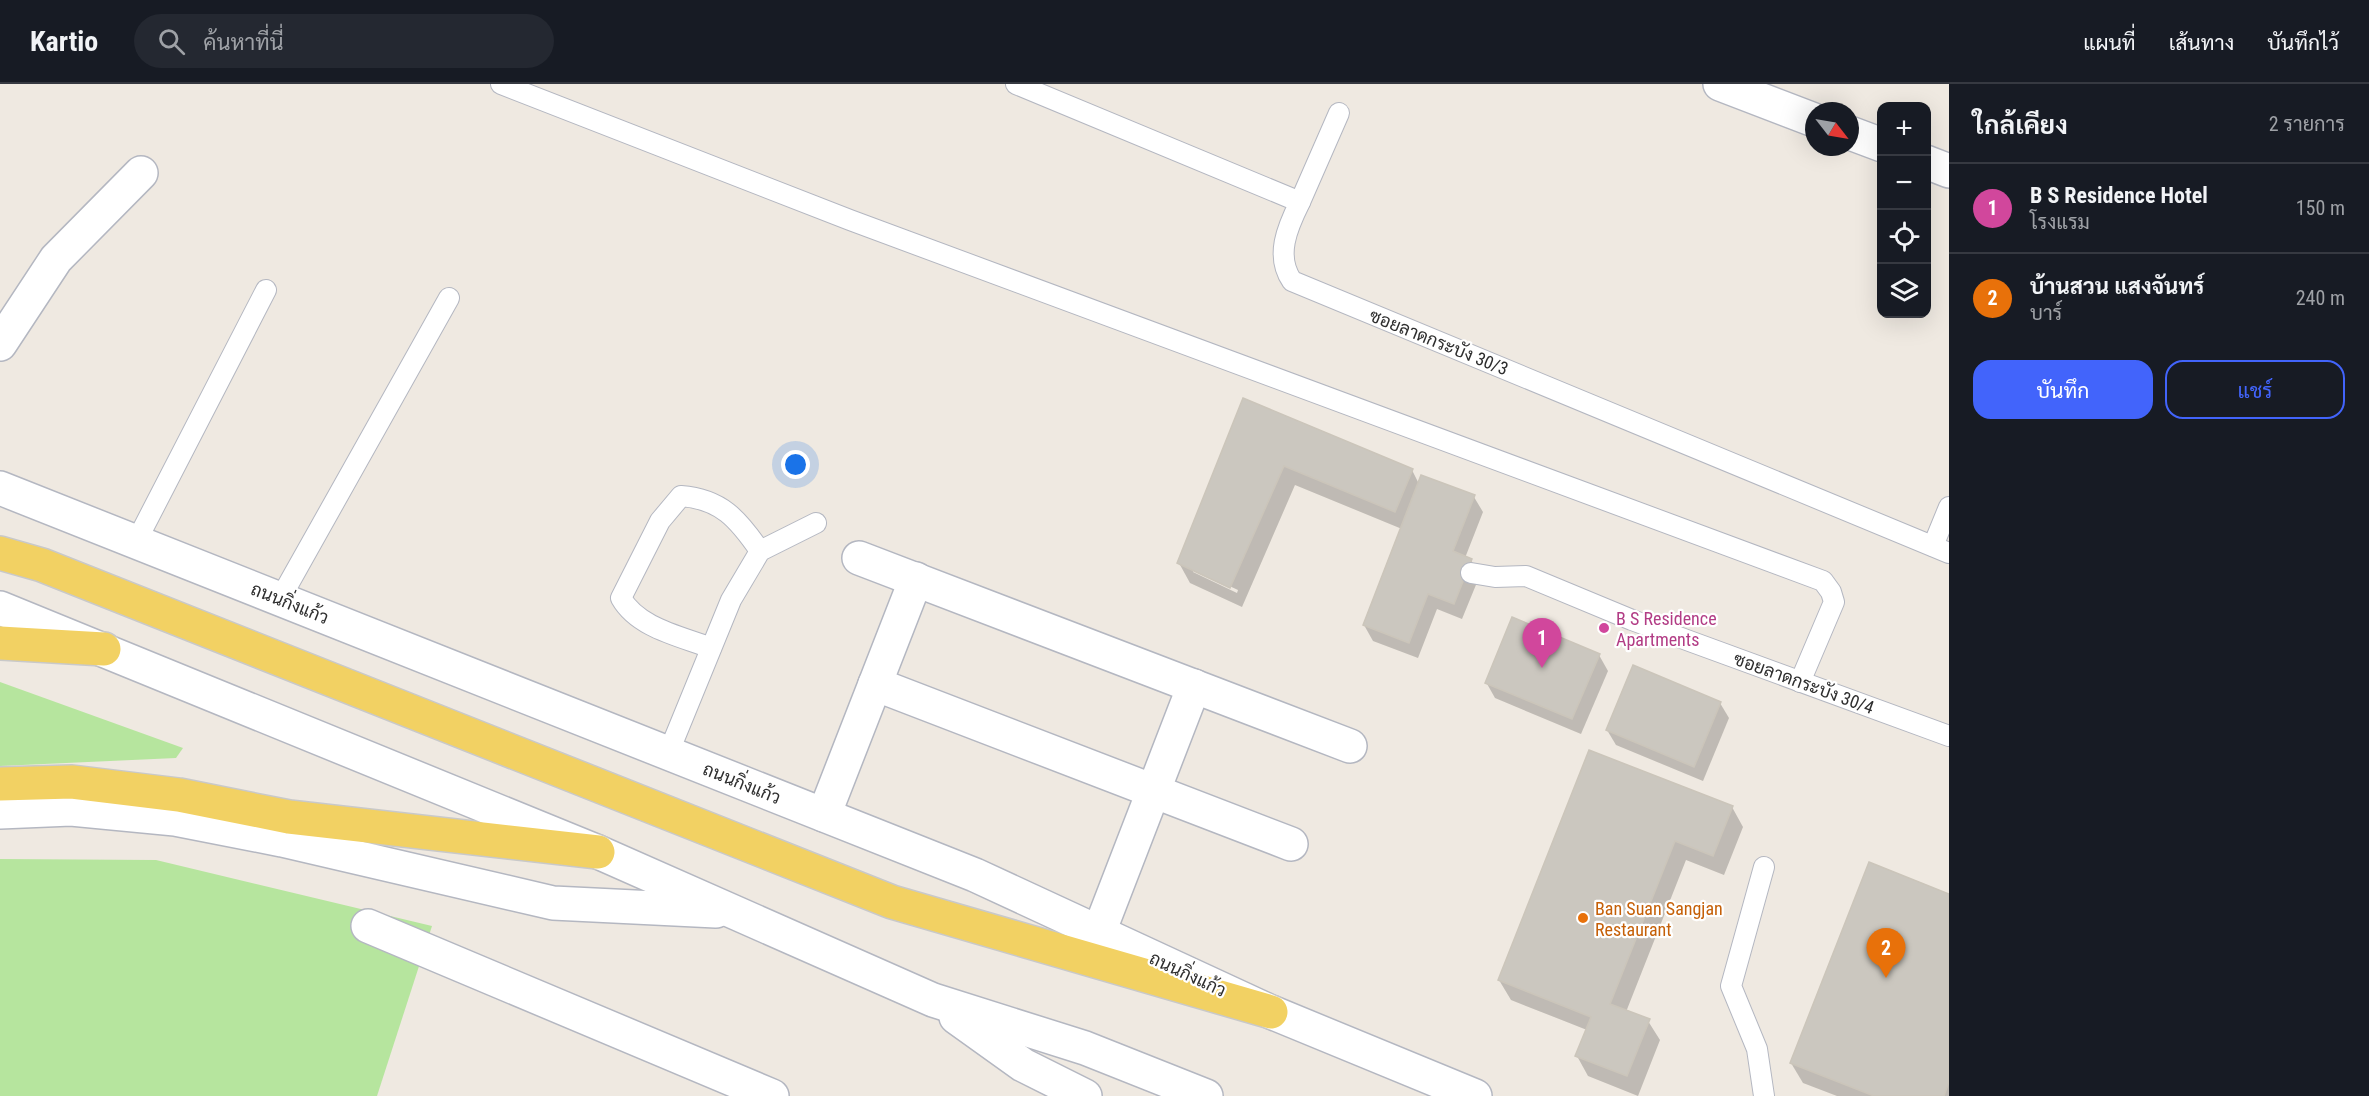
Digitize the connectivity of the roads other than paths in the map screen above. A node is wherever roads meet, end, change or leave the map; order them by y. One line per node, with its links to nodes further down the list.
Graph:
1 (501, 84): 30 (lane)
2 (1016, 84): 11 (lane)
3 (1720, 84): 5 (main road)
4 (1339, 113): 11 (lane, ซอยลาดกระบัง 30/3)
5 (1805, 117)
6 (1859, 136): 7 (main road)
7 (1877, 143)
8 (1931, 164): 9 (main road)
9 (1949, 171)
10 (141, 173): 14 (main road)
11 (1300, 202): 19 (lane, ซอยลาดกระบัง 30/3)
12 (266, 290): 18 (lane)
13 (449, 298): 25 (lane)
14 (0, 344)
15 (0, 488): 18 (main road, ถนนกิ่งแก้ว)
16 (1949, 507): 19 (lane)
17 (816, 523): 20 (lane)
18 (136, 542): 25 (main road, ถนนกิ่งแก้ว)
19 (1941, 550)
20 (760, 551): 28 (lane); 28 (lane)
21 (0, 553): 47 (main road)
22 (859, 558): 24 (main road)
23 (1471, 573): 30 (lane, ซอยลาดกระบัง 30/4)
24 (916, 579): 31 (main road); 32 (main road)
25 (280, 599): 35 (main road, ถนนกิ่งแก้ว)
26 (0, 608): 29 (main road)
27 (0, 643): 29 (main road)
28 (711, 648): 35 (lane)
29 (104, 649): 41 (main road)
30 (1800, 682): 33 (lane, ซอยลาดกระบัง 30/4)
31 (875, 684): 37 (main road); 39 (main road)
32 (1194, 686): 34 (main road); 37 (main road)
33 (1949, 736)
34 (1350, 746)
35 (668, 753): 39 (main road, ถนนกิ่งแก้ว)
36 (0, 784): 41 (main road)
37 (1154, 791): 40 (main road); 45 (main road)
38 (0, 812): 43 (main road)
39 (824, 815): 45 (main road, ถนนกิ่งแก้ว)
40 (1292, 844)
41 (598, 852): 43 (main road)
42 (1764, 867): 52 (lane)
43 (738, 912): 46 (main road)
44 (368, 926): 48 (main road)
45 (1099, 932): 47 (main road, ถนนกิ่งแก้ว)
46 (933, 1000): 49 (main road); 50 (main road)
47 (1271, 1012): 51 (main road, ถนนกิ่งแก้ว)
48 (772, 1096)
49 (1085, 1096)
50 (1206, 1096)
51 (1475, 1096)
52 (1764, 1096)

